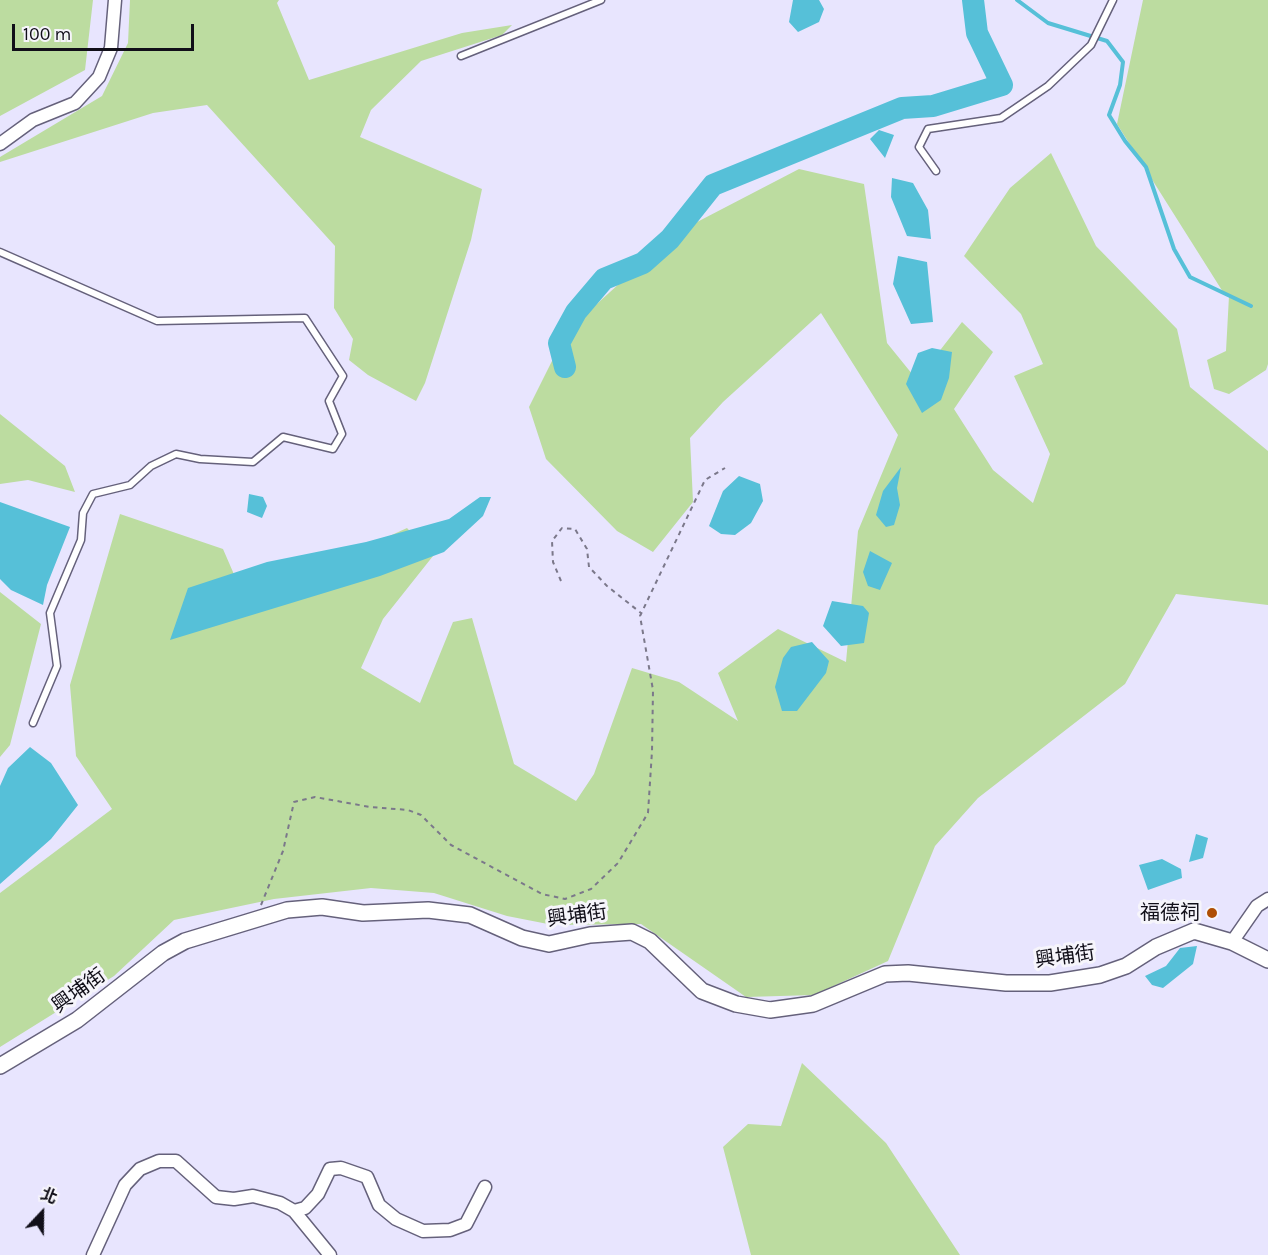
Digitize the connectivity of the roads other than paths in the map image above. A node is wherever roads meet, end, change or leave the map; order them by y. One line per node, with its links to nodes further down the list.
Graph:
1 (115, 0): 5 (street)
2 (601, 0): 4 (lane)
3 (1113, 0): 6 (lane)
4 (461, 56)
5 (0, 144)
6 (936, 171)
7 (0, 252): 8 (lane)
8 (33, 723)
9 (1268, 899): 10 (street)
10 (1232, 942): 11 (street, 興埔街); 12 (street, 興埔街)
11 (1268, 960)
12 (0, 1066)
13 (485, 1187): 14 (street)
14 (294, 1211): 15 (street); 16 (street)
15 (93, 1255)
16 (330, 1255)

